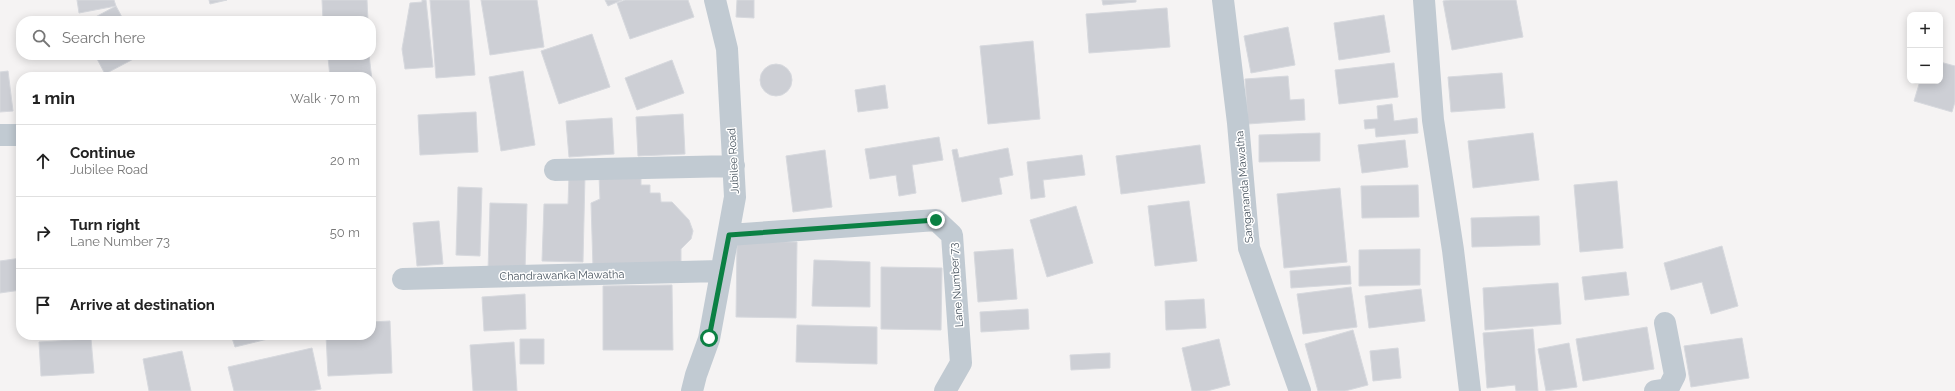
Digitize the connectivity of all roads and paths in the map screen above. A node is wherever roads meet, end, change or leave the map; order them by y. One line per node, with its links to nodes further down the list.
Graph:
1 (715, 0): 6 (street, Jubilee Road)
2 (1223, 0): 14 (street, Sangananda Mawatha)
3 (1424, 0): 15 (street)
4 (0, 135): 5 (street)
5 (16, 135)
6 (734, 166): 7 (street); 8 (street, Jubilee Road)
7 (556, 170)
8 (729, 235): 9 (street, Jubilee Road); 13 (street, Lane Number 73)
9 (722, 271): 10 (street, Chandrawanka Mawatha); 12 (street, Jubilee Road)
10 (403, 280)
11 (1664, 323): 16 (street)
12 (692, 391)
13 (945, 391)
14 (1300, 391)
15 (1470, 391)
16 (1655, 391)

